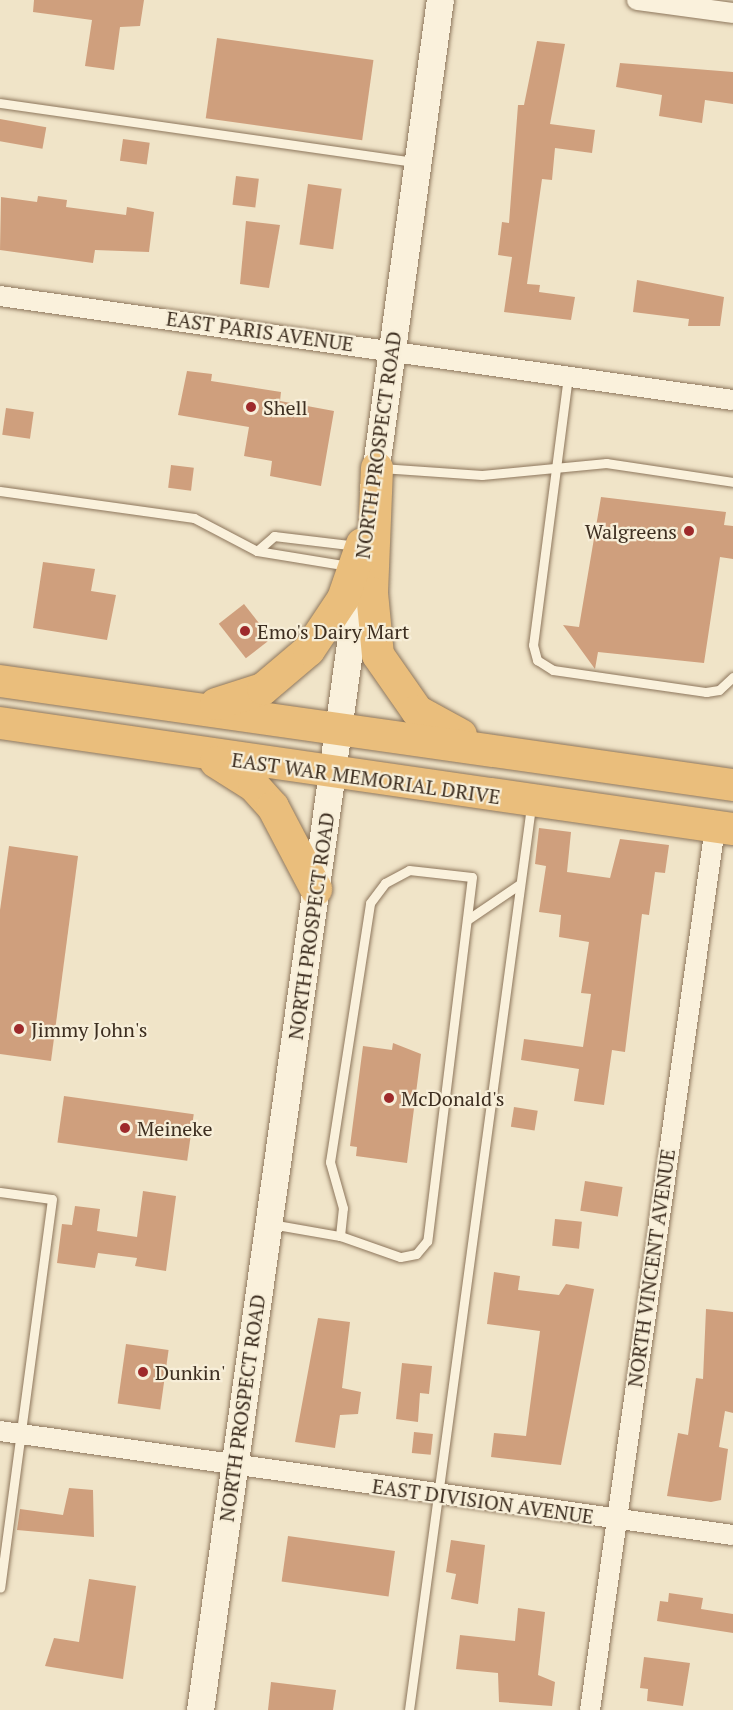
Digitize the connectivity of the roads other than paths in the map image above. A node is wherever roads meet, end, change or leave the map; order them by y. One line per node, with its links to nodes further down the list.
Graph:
1 (440, 0): 5 (main road, NORTH PROSPECT ROAD)
2 (636, 0): 3 (street)
3 (733, 13)
4 (0, 103): 5 (lane)
5 (417, 162): 7 (main road, NORTH PROSPECT ROAD)
6 (0, 296): 7 (street, EAST PARIS AVENUE)
7 (391, 350): 8 (street, EAST PARIS AVENUE); 10 (main road, NORTH PROSPECT ROAD)
8 (568, 376): 9 (street, EAST PARIS AVENUE); 11 (lane)
9 (733, 400)
10 (377, 468): 11 (lane); 14 (main road, NORTH PROSPECT ROAD); 23 (highway)
11 (556, 468): 12 (lane); 16 (lane)
12 (733, 482)
13 (0, 491): 15 (lane)
14 (361, 550): 15 (lane); 15 (lane); 18 (highway); 20 (main road, NORTH PROSPECT ROAD)
15 (257, 551)
16 (733, 677)
17 (0, 681): 18 (highway)
18 (154, 703): 20 (highway)
19 (0, 723): 21 (highway, EAST WAR MEMORIAL DRIVE)
20 (339, 727): 22 (main road, NORTH PROSPECT ROAD); 23 (highway)
21 (202, 755): 22 (highway, EAST WAR MEMORIAL DRIVE); 28 (highway)
22 (332, 774): 25 (highway, EAST WAR MEMORIAL DRIVE); 28 (main road, NORTH PROSPECT ROAD)
23 (671, 776): 24 (highway)
24 (733, 785)
25 (531, 801): 26 (highway, EAST WAR MEMORIAL DRIVE); 27 (lane)
26 (724, 828): 37 (street, NORTH VINCENT AVENUE)
27 (520, 884): 29 (lane); 36 (lane)
28 (316, 889): 31 (main road, NORTH PROSPECT ROAD)
29 (467, 920): 32 (lane); 32 (lane)
30 (0, 1192): 34 (lane)
31 (268, 1224): 32 (lane); 35 (main road, NORTH PROSPECT ROAD)
32 (340, 1236)
33 (0, 1431): 34 (street, EAST DIVISION AVENUE)
34 (21, 1435): 35 (street, EAST DIVISION AVENUE); 39 (lane)
35 (233, 1466): 36 (street, EAST DIVISION AVENUE); 40 (main road, NORTH PROSPECT ROAD)
36 (439, 1495): 37 (street, EAST DIVISION AVENUE); 41 (lane)
37 (615, 1520): 38 (street, EAST DIVISION AVENUE); 42 (street, NORTH VINCENT AVENUE)
38 (733, 1535)
39 (0, 1588)
40 (200, 1710)
41 (409, 1710)
42 (590, 1710)

